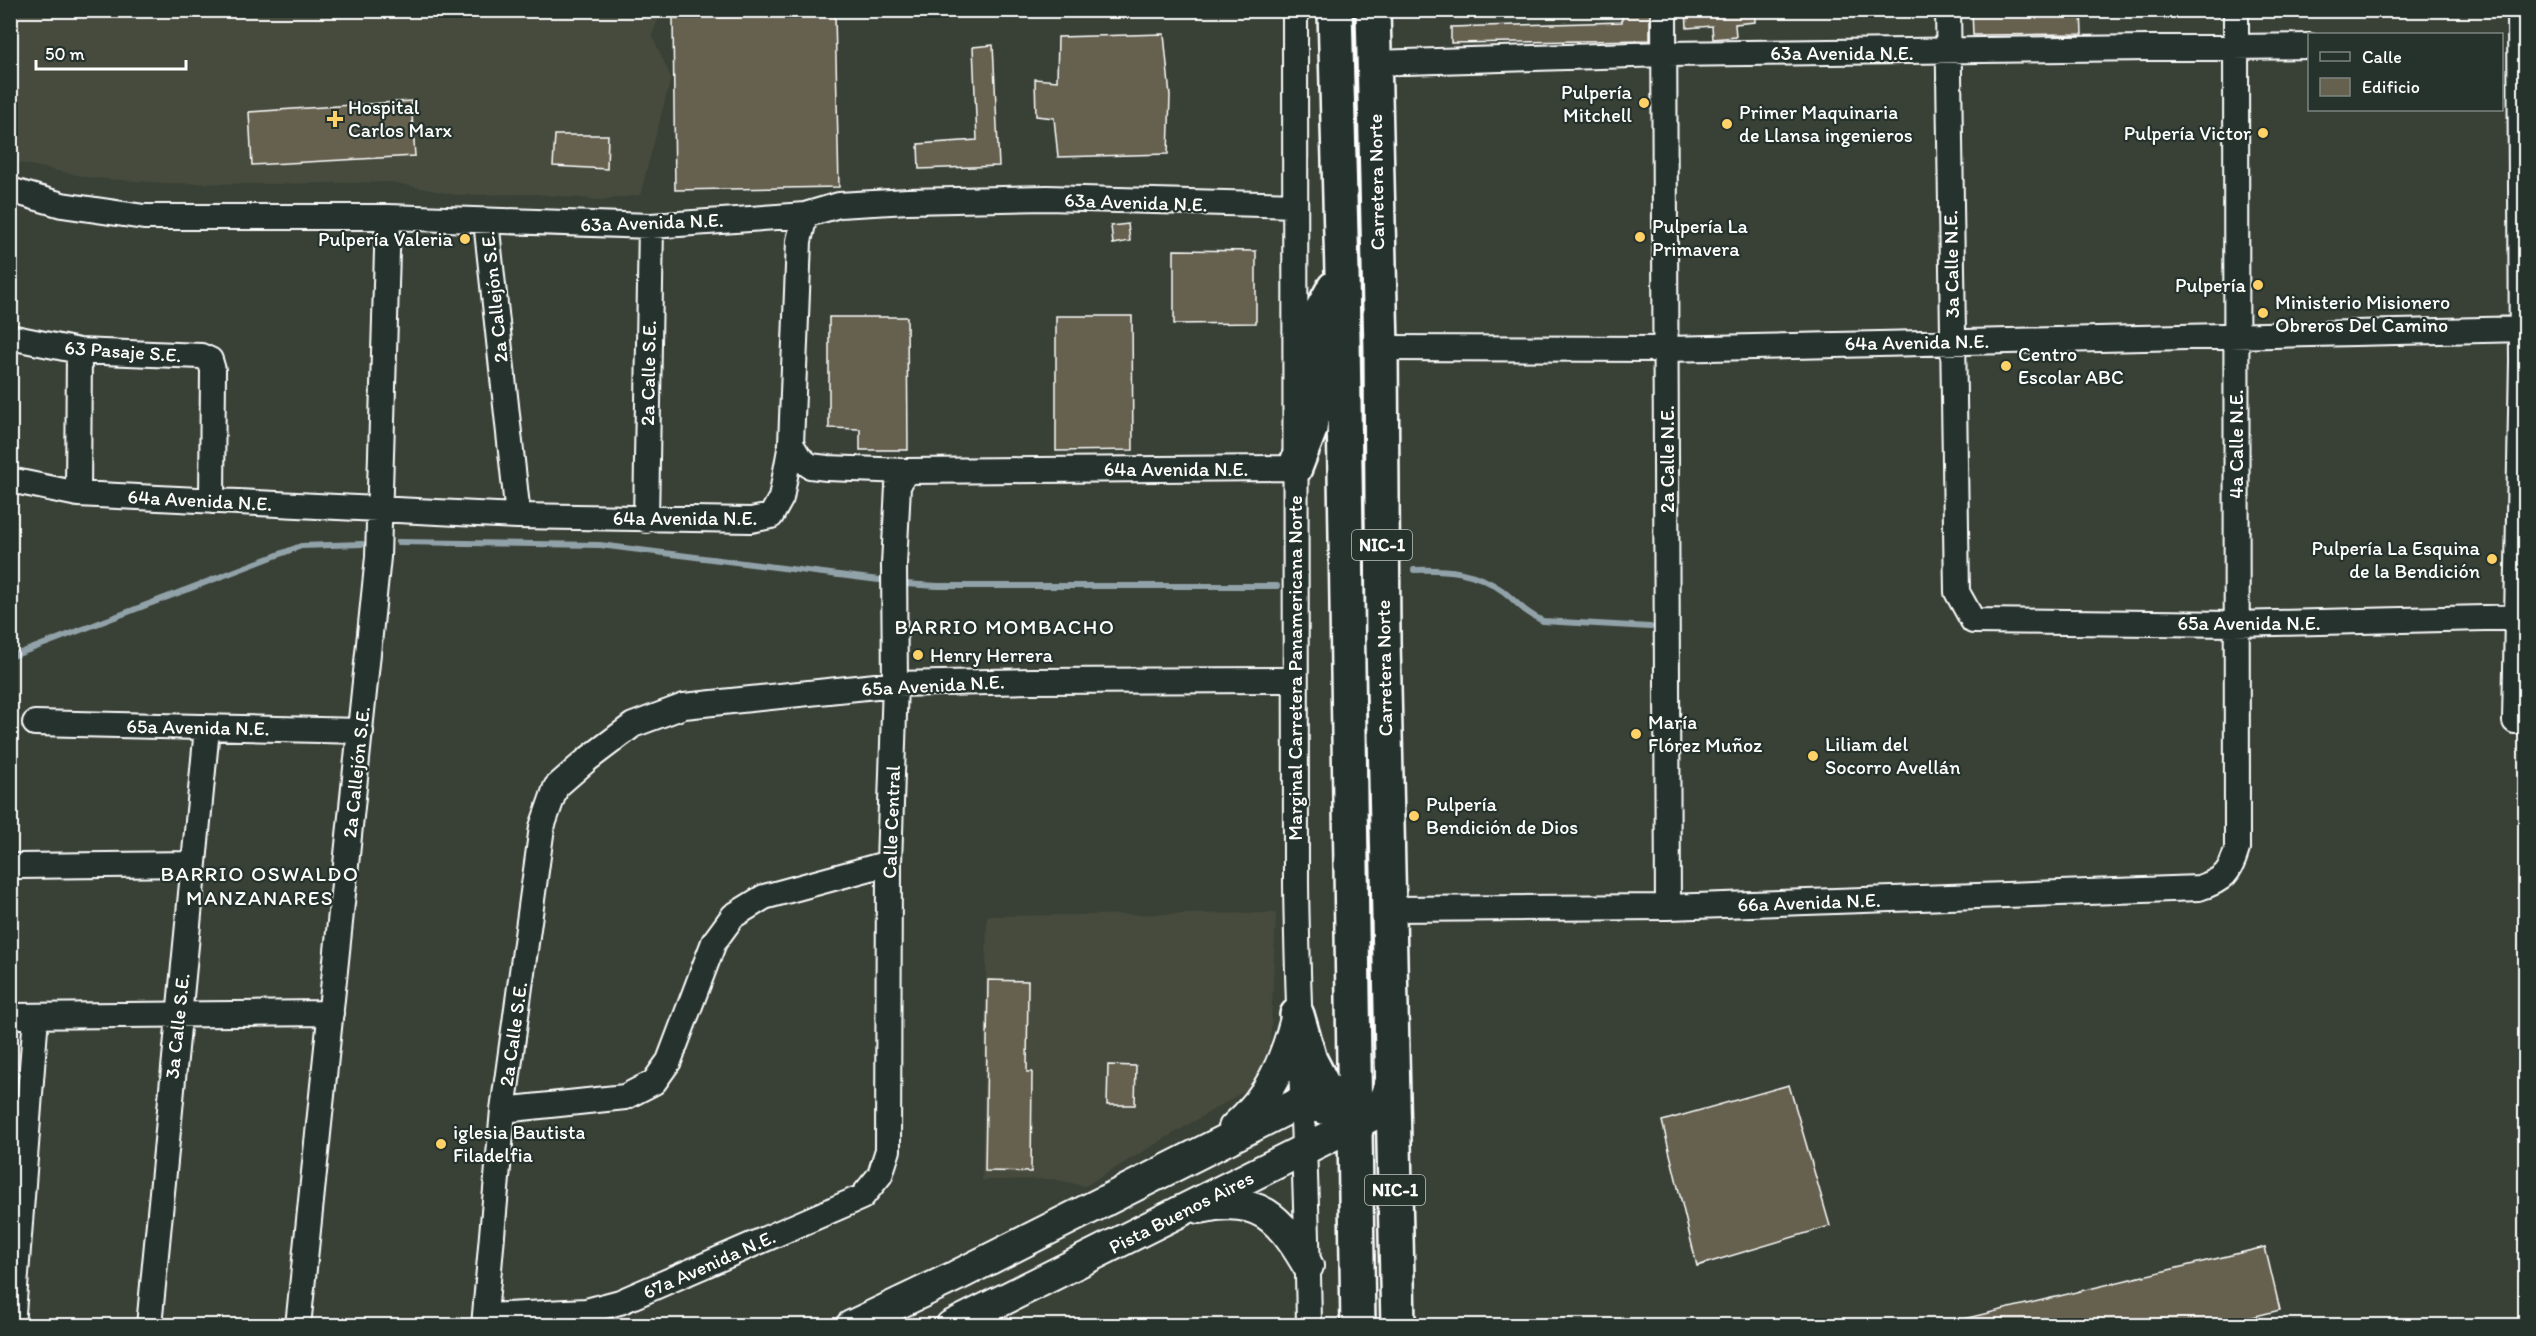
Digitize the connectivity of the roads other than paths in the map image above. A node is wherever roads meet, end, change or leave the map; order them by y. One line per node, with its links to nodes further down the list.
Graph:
1 (1295, 10): 15 (street, Marginal Carretera Panamericana Norte)
2 (1335, 10): 20 (highway, Carretera Norte / NIC-1)
3 (1373, 10): 13 (highway, Carretera Norte / NIC-1)
4 (1664, 10): 12 (street, 2a Calle N.E.)
5 (1948, 10): 11 (street, 3a Calle N.E.)
6 (2236, 10): 10 (street, 4a Calle N.E.)
7 (2520, 10): 8 (street)
8 (2516, 42): 21 (street)
9 (2308, 46): 10 (street, 63a Avenida N.E.)
10 (2237, 47): 11 (street, 63a Avenida N.E.); 22 (street, 4a Calle N.E.)
11 (1948, 52): 12 (street, 63a Avenida N.E.); 24 (street, 3a Calle N.E.)
12 (1666, 54): 13 (street, 63a Avenida N.E.); 26 (street, 2a Calle N.E.)
13 (1374, 63): 25 (highway, Carretera Norte / NIC-1)
14 (10, 190): 17 (street, 63a Avenida N.E.)
15 (1295, 205): 16 (street, 63a Avenida N.E.); 29 (street, Marginal Carretera Panamericana Norte)
16 (805, 215): 19 (street, 63a Avenida N.E.); 28 (street)
17 (388, 217): 18 (street, 63a Avenida N.E.); 35 (street, 2a Callejón S.E.)
18 (486, 221): 19 (street, 63a Avenida N.E.); 34 (street, 2a Callejón S.E.)
19 (651, 226): 36 (street, 2a Calle S.E.)
20 (1342, 273): 29 (highway); 61 (highway, Carretera Norte / NIC-1)
21 (2524, 329): 22 (street, 64a Avenida N.E.); 37 (street)
22 (2236, 336): 24 (street, 64a Avenida N.E.); 39 (street, 4a Calle N.E.)
23 (10, 337): 27 (street, 63 Pasaje S.E.)
24 (1953, 341): 26 (street, 64a Avenida N.E.); 38 (street, 3a Calle N.E.)
25 (1381, 348): 26 (street, 64a Avenida N.E.); 52 (highway, Carretera Norte / NIC-1)
26 (1666, 349): 51 (street, 2a Calle N.E.)
27 (79, 351): 32 (street); 33 (street, 63 Pasaje S.E.)
28 (790, 444): 30 (street, 64a Avenida N.E.); 36 (street, 64a Avenida N.E.)
29 (1295, 468): 30 (street, 64a Avenida N.E.); 40 (street, Marginal Carretera Panamericana Norte)
30 (906, 471): 41 (street, Calle Central)
31 (10, 480): 32 (street, 64a Avenida N.E.)
32 (78, 494): 33 (street, 64a Avenida N.E.)
33 (212, 501): 35 (street, 64a Avenida N.E.)
34 (518, 516): 35 (street, 64a Avenida N.E.); 36 (street, 64a Avenida N.E.)
35 (380, 520): 45 (street, 2a Callejón S.E.)
36 (646, 520)
37 (2521, 617): 39 (street, 65a Avenida N.E.); 42 (street)
38 (1973, 621): 39 (street, 65a Avenida N.E.)
39 (2235, 624): 50 (street, 4a Calle N.E.)
40 (1294, 680): 41 (street, 65a Avenida N.E.); 55 (street, Marginal Carretera Panamericana Norte)
41 (895, 684): 46 (street, 65a Avenida N.E.); 47 (street, Calle Central)
42 (2515, 721)
43 (35, 723): 44 (street, 65a Avenida N.E.)
44 (205, 727): 45 (street, 65a Avenida N.E.); 48 (street, 3a Calle S.E.)
45 (361, 731): 53 (street, 2a Callejón S.E.)
46 (588, 759): 60 (street, 2a Calle S.E.)
47 (889, 863): 60 (street); 64 (street, Calle Central)
48 (193, 864): 49 (street); 54 (street, 3a Calle S.E.)
49 (18, 866)
50 (2225, 874): 51 (street, 66a Avenida N.E.)
51 (1668, 907): 52 (street, 66a Avenida N.E.)
52 (1389, 909): 58 (highway, Carretera Norte / NIC-1)
53 (331, 1013): 54 (street); 72 (street, 2a Callejón S.E.)
54 (178, 1014): 57 (street); 71 (street, 3a Calle S.E.)
55 (1297, 1015): 59 (street, Marginal Carretera Panamericana Norte); 61 (highway); 62 (main road)
56 (10, 1016): 57 (street)
57 (36, 1016): 69 (street)
58 (1392, 1079): 61 (main road, Pista Buenos Aires); 78 (highway, Carretera Norte / NIC-1)
59 (1301, 1102): 61 (highway); 62 (main road); 63 (street, Marginal Carretera Panamericana Norte)
60 (503, 1110): 70 (street, 2a Calle S.E.)
61 (1354, 1125): 63 (main road, Pista Buenos Aires); 76 (highway, Carretera Norte / NIC-1); 77 (highway)
62 (1212, 1147): 65 (main road)
63 (1305, 1150): 66 (main road, Pista Buenos Aires); 68 (street, Marginal Carretera Panamericana Norte)
64 (880, 1175): 70 (street, 67a Avenida N.E.)
65 (1094, 1206): 67 (main road); 73 (main road)
66 (1173, 1215): 67 (main road, Pista Buenos Aires); 68 (main road)
67 (1113, 1245): 74 (main road, Pista Buenos Aires)
68 (1308, 1266): 75 (street, Marginal Carretera Panamericana Norte)
69 (12, 1310)
70 (485, 1321)
71 (149, 1326)
72 (298, 1326)
73 (851, 1326)
74 (951, 1326)
75 (1309, 1326)
76 (1358, 1326)
77 (1370, 1326)
78 (1398, 1326)

